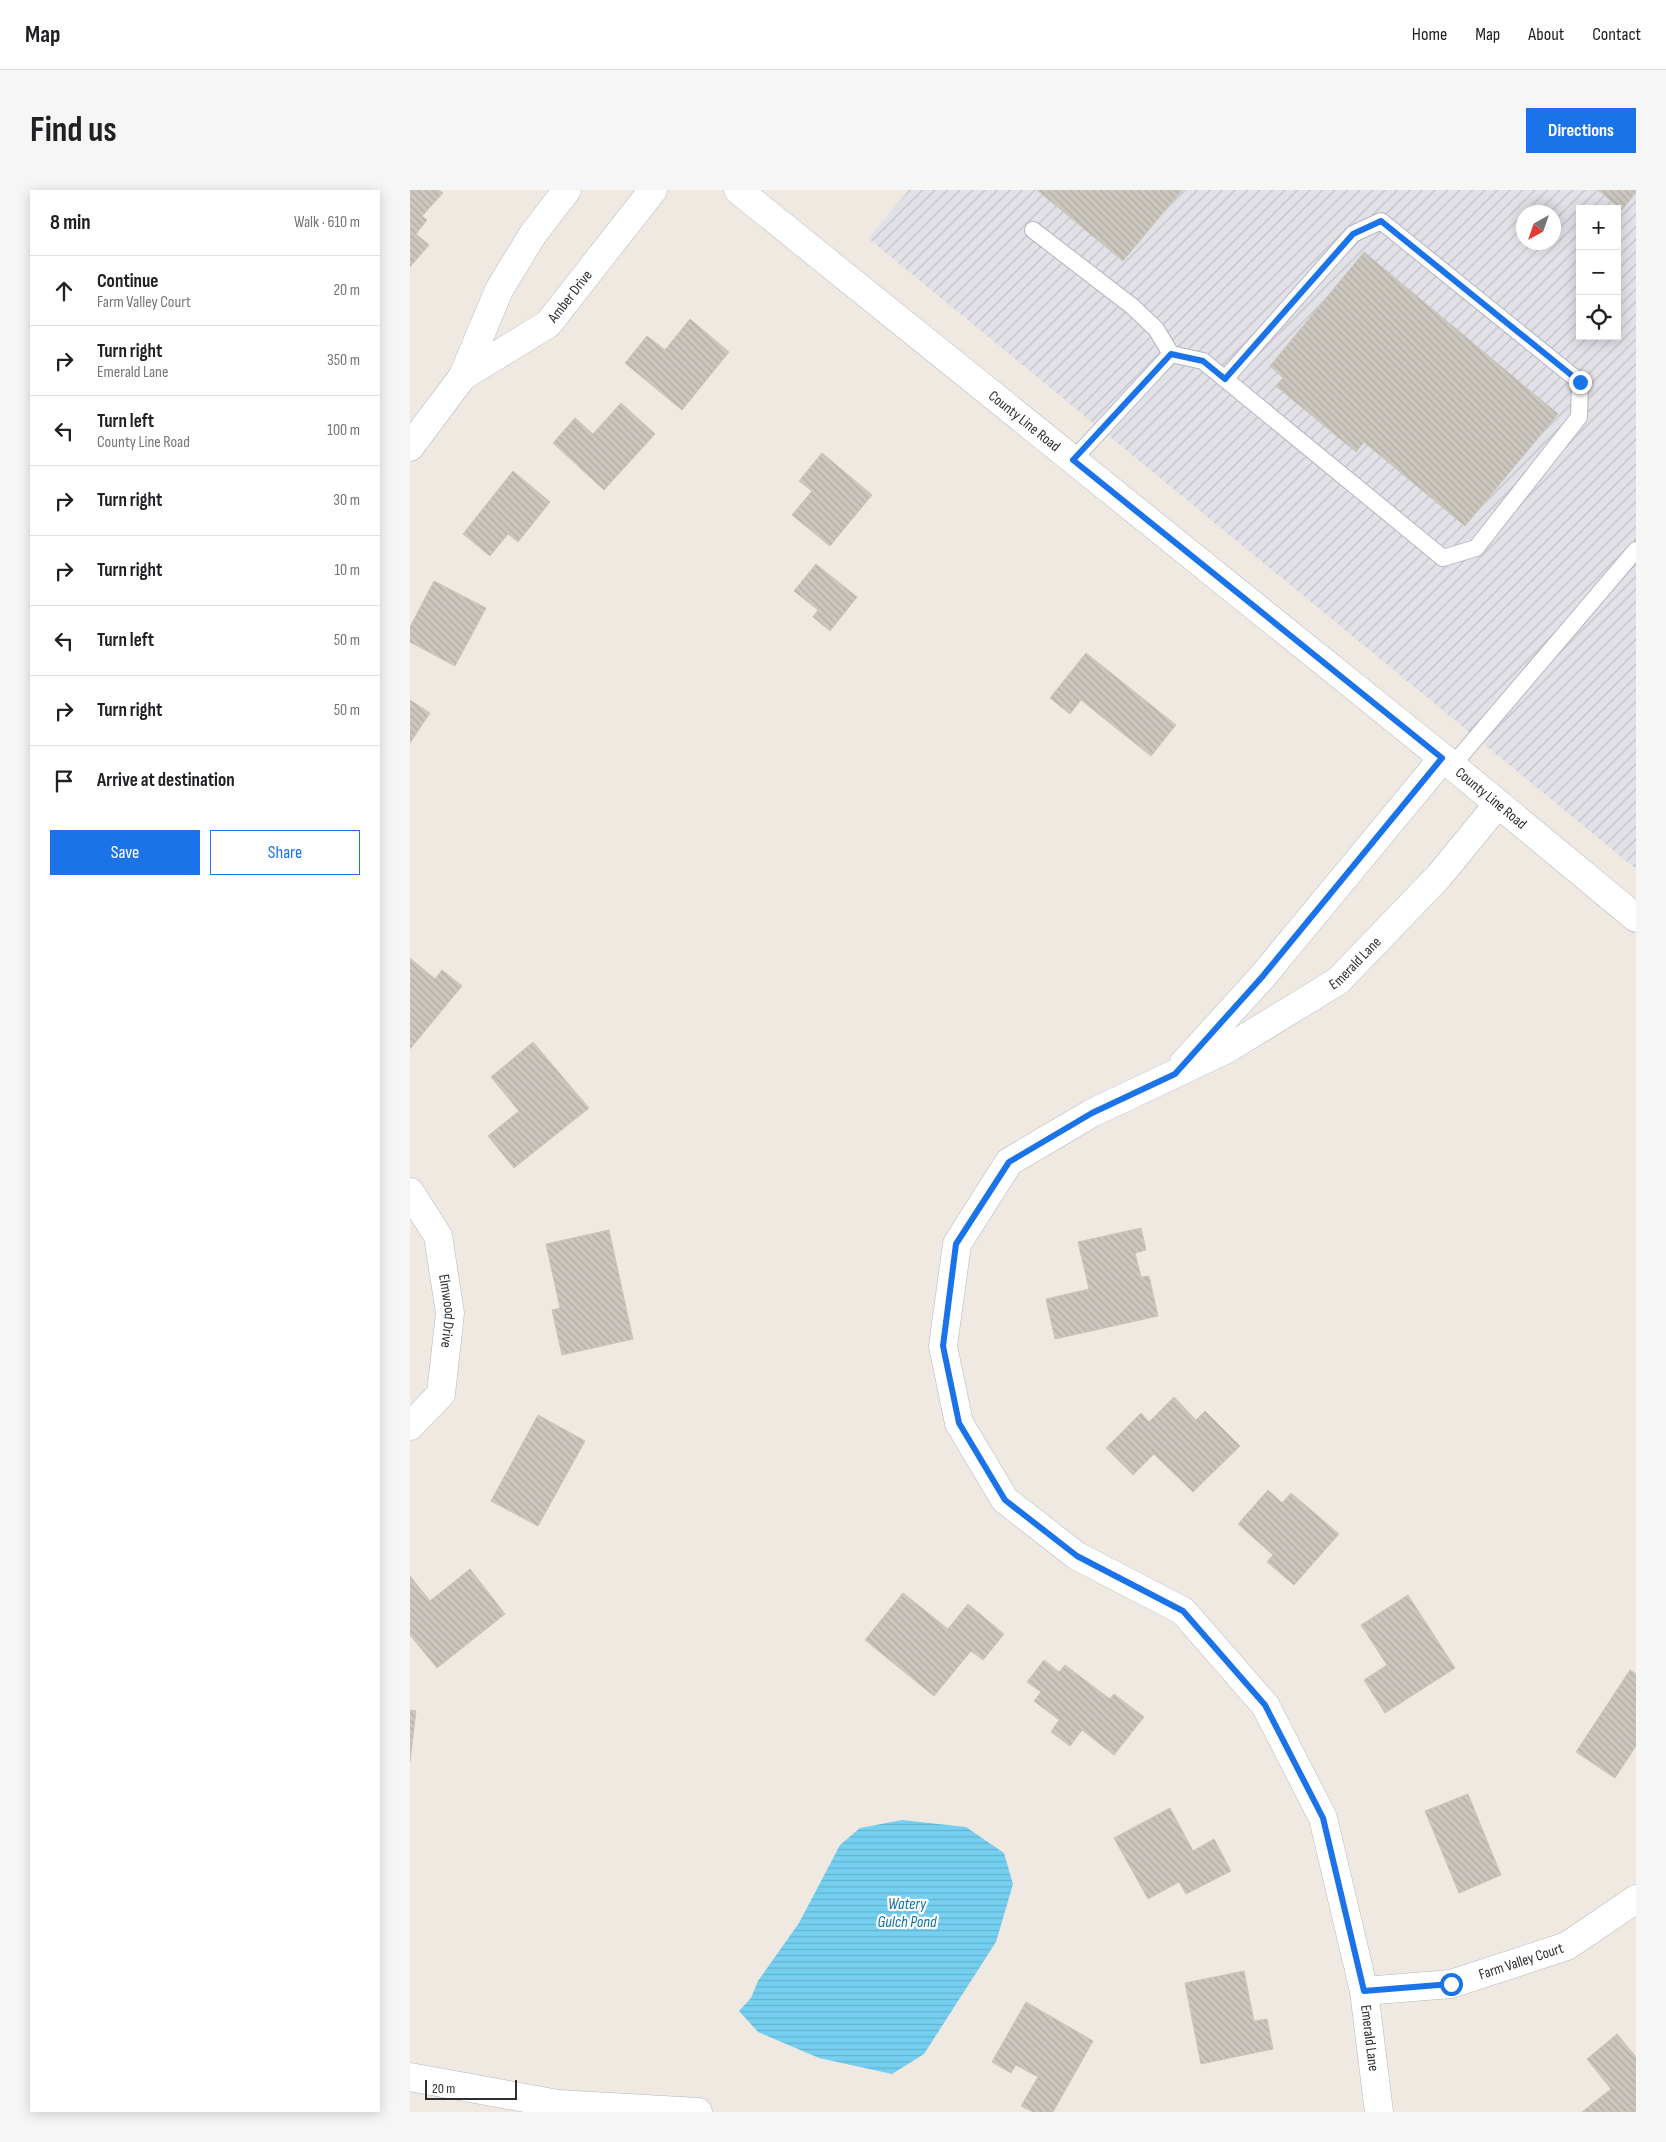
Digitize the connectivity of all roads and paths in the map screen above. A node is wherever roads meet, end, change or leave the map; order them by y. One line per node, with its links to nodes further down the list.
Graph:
1 (567, 190): 6 (street, Amber Drive)
2 (653, 190): 6 (street, Amber Drive)
3 (738, 190): 9 (street, County Line Road)
4 (1033, 230): 5 (lane)
5 (1171, 354): 7 (lane); 9 (lane)
6 (463, 376): 8 (street, Amber Drive)
7 (1225, 379): 7 (lane)
8 (410, 447)
9 (1073, 460): 11 (street, County Line Road)
10 (1636, 550): 11 (lane)
11 (1447, 762): 12 (street, County Line Road); 14 (street, Emerald Lane)
12 (1498, 804): 13 (street, County Line Road); 14 (street, Emerald Lane)
13 (1636, 918)
14 (1175, 1074): 18 (street, Emerald Lane)
15 (410, 1192): 16 (street, Elmwood Drive)
16 (410, 1426)
17 (1636, 1900): 18 (street, Farm Valley Court)
18 (1364, 1991): 21 (street, Emerald Lane)
19 (410, 2077): 20 (street)
20 (698, 2112)
21 (1380, 2112)

